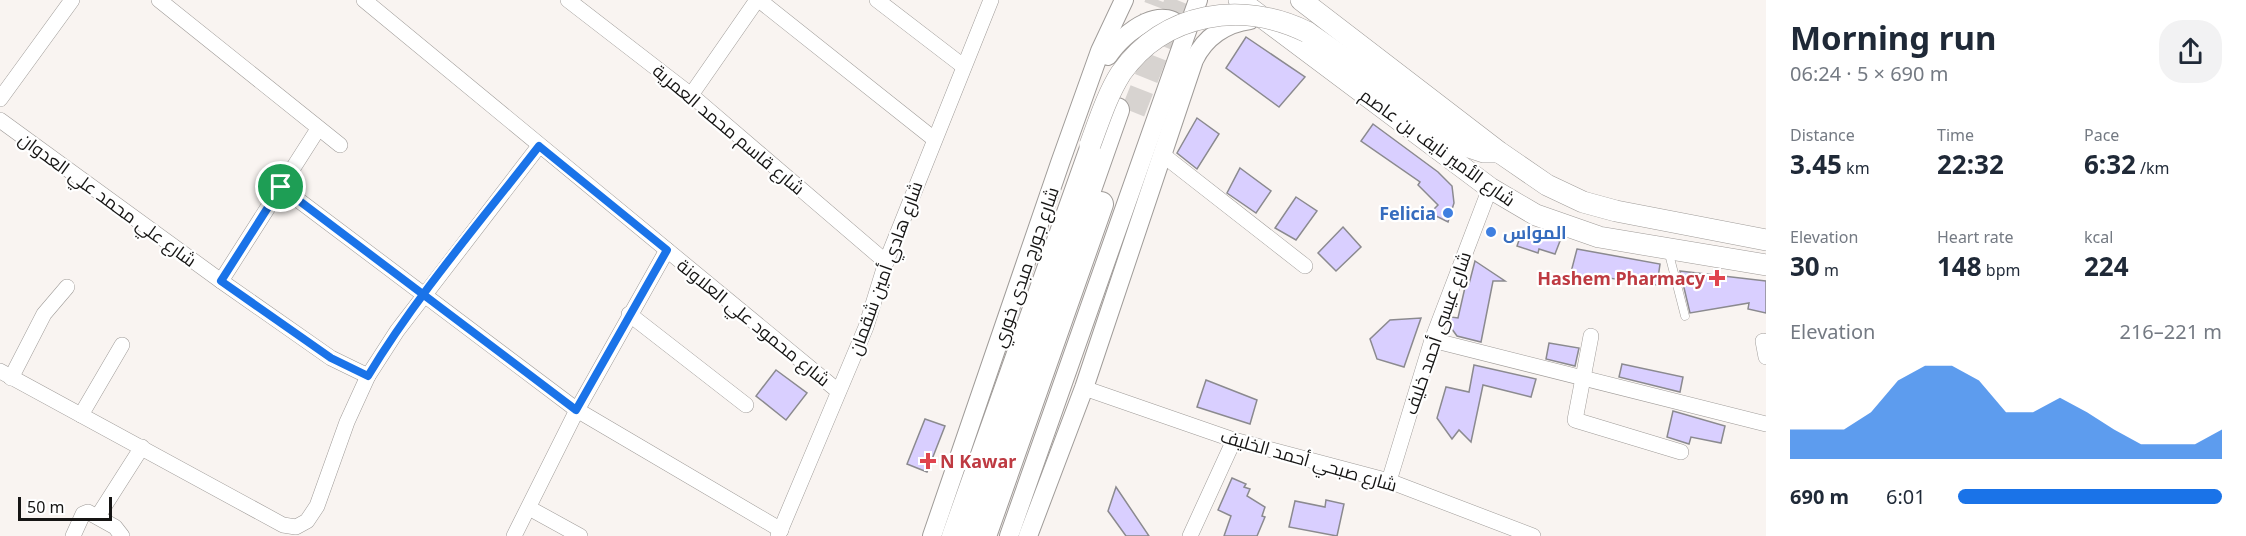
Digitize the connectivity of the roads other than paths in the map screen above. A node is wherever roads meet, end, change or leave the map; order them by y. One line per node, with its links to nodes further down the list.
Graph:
1 (72, 0): 16 (street)
2 (159, 0): 18 (street)
3 (364, 0): 22 (street, شارع محمود علي العلاونة)
4 (568, 0): 15 (street, شارع قاسم محمد العمرية)
5 (758, 0): 15 (street); 19 (street)
6 (877, 0): 14 (street)
7 (991, 0): 14 (street, شارع هادي أمين شقمان)
8 (1124, 0): 25 (street, شارع جورج مبدى خوري)
9 (1198, 0): 13 (street)
10 (1239, 0): 12 (main road, شارع الأمير نايف بن عاصم)
11 (1301, 0): 23 (main road, شارع الأمير نايف بن عاصم)
12 (1261, 19): 24 (street); 27 (main road, شارع الأمير نايف بن عاصم)
13 (1184, 33): 25 (street); 54 (street)
14 (963, 66): 19 (street, شارع هادي أمين شقمان)
15 (691, 95): 31 (street, شارع قاسم محمد العمرية)
16 (0, 99)
17 (0, 120): 34 (street, شارع علي محمد علي العدوان)
18 (318, 129): 20 (street); 26 (street)
19 (934, 139): 31 (street, شارع هادي أمين شقمان)
20 (340, 145)
21 (1090, 145): 23 (main road, bridge); 66 (street)
22 (539, 146): 30 (street, شارع محمود علي العلاونة); 36 (street)
23 (1499, 152): 28 (main road, شارع الأمير نايف بن عاصم)
24 (1162, 155): 33 (street); 47 (street)
25 (1060, 163): 65 (street, شارع جورج مبدى خوري)
26 (281, 187): 34 (street); 36 (street)
27 (1490, 188): 29 (main road, شارع الأمير نايف بن عاصم); 40 (street, شارع عيسى أحمد خليف)
28 (1766, 240)
29 (1667, 249): 32 (main road, شارع الأمير نايف بن عاصم); 38 (lane)
30 (667, 250): 37 (street); 48 (street, شارع محمود علي العلاونة)
31 (886, 262): 48 (street, شارع هادي أمين شقمان)
32 (1766, 265)
33 (1305, 266)
34 (221, 281): 45 (street, شارع علي محمد علي العدوان)
35 (67, 287): 44 (street)
36 (425, 294): 45 (street); 50 (street)
37 (629, 314): 49 (street); 50 (street)
38 (1686, 315)
39 (1590, 336): 46 (street)
40 (1432, 340): 46 (street); 57 (street, شارع عيسى أحمد خليف)
41 (1762, 341): 43 (street)
42 (122, 345): 51 (street)
43 (1766, 357)
44 (6, 374): 51 (street)
45 (368, 376): 55 (street)
46 (1582, 379): 52 (street); 56 (street)
47 (1084, 388): 53 (street, شارع صبحي أحمد الخليف); 70 (street)
48 (838, 391): 60 (street, شارع هادي أمين شقمان)
49 (746, 405)
50 (576, 410): 58 (street); 60 (street)
51 (81, 415): 55 (street)
52 (1766, 424)
53 (1234, 440): 57 (street, شارع صبحي أحمد الخليف); 71 (street)
54 (1042, 445): 69 (street); 70 (street)
55 (142, 447): 59 (street)
56 (1681, 452)
57 (1389, 481): 72 (street, شارع صبحي أحمد الخليف)
58 (529, 508): 63 (street); 64 (street)
59 (98, 516): 61 (street); 62 (street)
60 (779, 533)
61 (73, 536)
62 (122, 536)
63 (514, 536)
64 (580, 536)
65 (932, 536)
66 (951, 536)
67 (967, 536): 68 (main road)
68 (984, 536)
69 (1009, 536)
70 (1026, 536)
71 (1190, 536)
72 (1533, 536)

